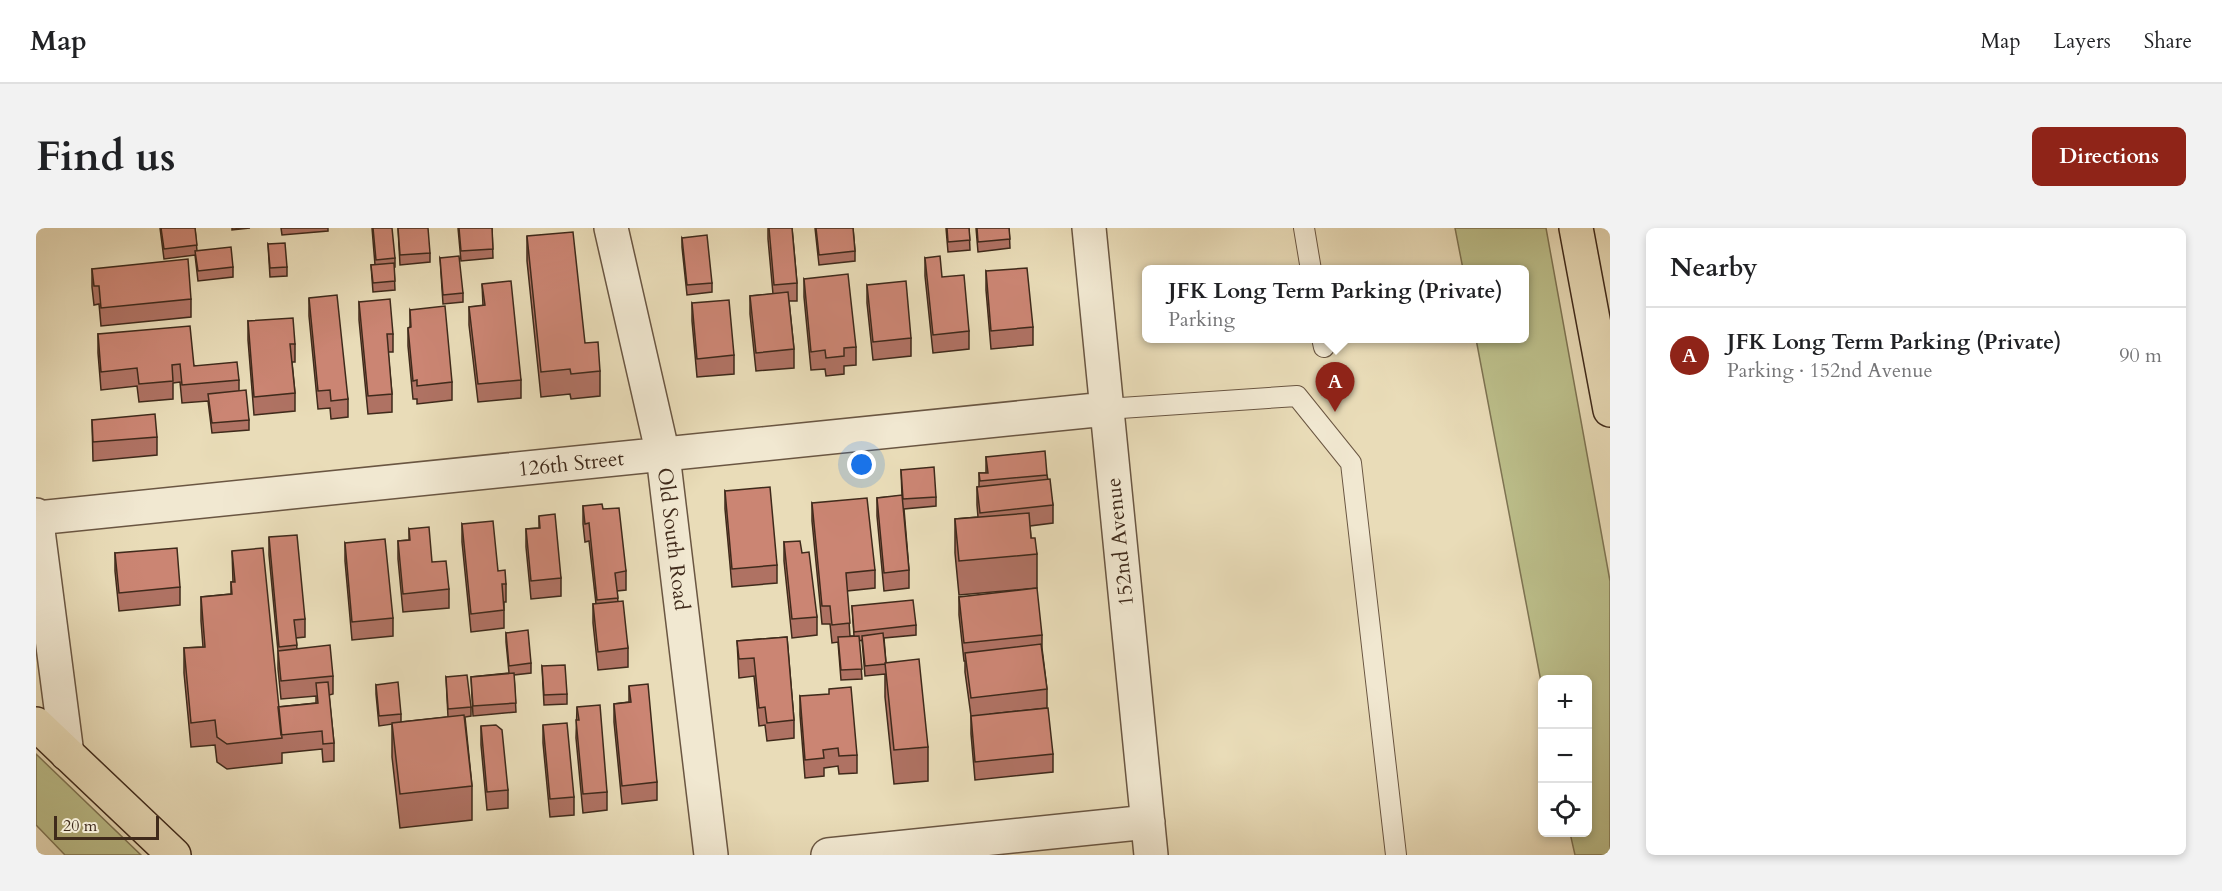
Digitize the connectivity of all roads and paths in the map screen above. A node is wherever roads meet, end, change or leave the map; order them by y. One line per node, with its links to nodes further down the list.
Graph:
1 (611, 228): 8 (street, Old South Road)
2 (1089, 228): 6 (street, 152nd Avenue)
3 (1304, 228): 5 (lane)
4 (1576, 228): 7 (main road)
5 (1310, 265)
6 (1106, 409): 8 (street, 126th Street); 12 (street, 152nd Avenue); 17 (lane)
7 (1610, 410)
8 (663, 454): 9 (street, 126th Street); 14 (street, Old South Road)
9 (36, 517): 11 (street)
10 (36, 724): 11 (main road)
11 (67, 754): 13 (main road)
12 (1148, 822): 15 (street); 16 (street, 152nd Avenue)
13 (174, 855)
14 (711, 855)
15 (828, 855)
16 (1151, 855)
17 (1396, 855)

